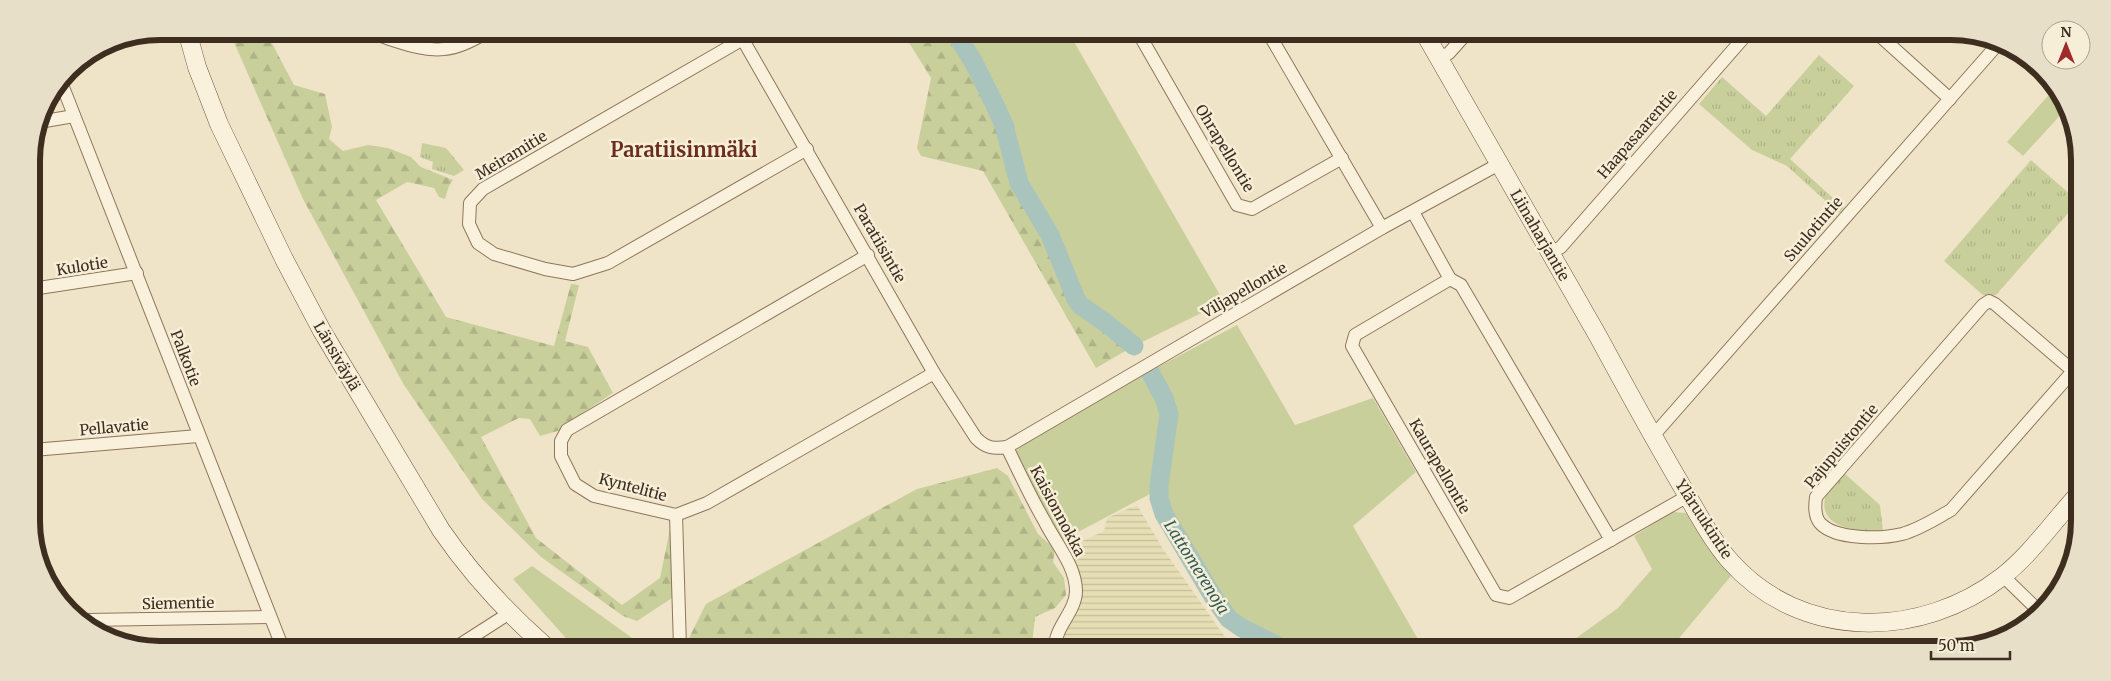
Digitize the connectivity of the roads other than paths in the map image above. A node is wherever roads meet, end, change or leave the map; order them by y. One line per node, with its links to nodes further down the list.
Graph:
1 (190, 40): 41 (main road, Länsiväylä)
2 (397, 40): 3 (street)
3 (473, 40)
4 (734, 40): 18 (street, Meiramitie)
5 (743, 40): 18 (street, Paratiisintie)
6 (1142, 40): 19 (street, Ohrapellontie)
7 (1273, 40): 19 (street)
8 (1428, 40): 13 (main road, Liinaharjantie)
9 (1461, 40): 13 (street)
10 (1742, 40): 23 (street, Haapasaarentie)
11 (1884, 40): 15 (street)
12 (1994, 48): 15 (street, Suulotintie)
13 (1439, 60): 20 (main road, Liinaharjantie)
14 (64, 89): 16 (street, Palkotie)
15 (1950, 98): 32 (street, Suulotintie)
16 (74, 116): 17 (street); 25 (street, Palkotie)
17 (47, 121)
18 (807, 149): 24 (street, Paratiisintie)
19 (1342, 158): 22 (street)
20 (1499, 164): 21 (street, Viljapellontie); 23 (main road, Liinaharjantie)
21 (1413, 212): 22 (street, Viljapellontie); 26 (street)
22 (1382, 228): 33 (street, Viljapellontie)
23 (1551, 253): 32 (main road, Liinaharjantie)
24 (868, 255): 29 (street, Paratiisintie); 37 (street, Kyntelitie)
25 (137, 273): 27 (street, Kulotie); 31 (street, Palkotie)
26 (1450, 279): 38 (street); 38 (street, Kaurapellontie)
27 (40, 288)
28 (2071, 369): 30 (street, Pajupuistontie)
29 (934, 373): 33 (street, Paratiisintie); 37 (street, Kyntelitie)
30 (2071, 375)
31 (198, 436): 34 (street, Pellavatie); 42 (street, Palkotie)
32 (1653, 436): 35 (main road, Yläruukintie)
33 (1007, 447): 48 (street, Kaisionnokka)
34 (40, 449)
35 (1688, 496): 38 (street, Kaurapellontie); 39 (main road, Yläruukintie)
36 (2071, 503): 39 (main road, Yläruukintie)
37 (676, 515): 47 (street)
38 (1611, 540)
39 (2003, 576): 40 (street)
40 (2035, 607)
41 (508, 614): 45 (street); 46 (main road, Länsiväylä)
42 (270, 617): 43 (street, Siementie); 44 (street, Palkotie)
43 (93, 620)
44 (280, 641)
45 (466, 641)
46 (540, 641)
47 (680, 641)
48 (1056, 641)

